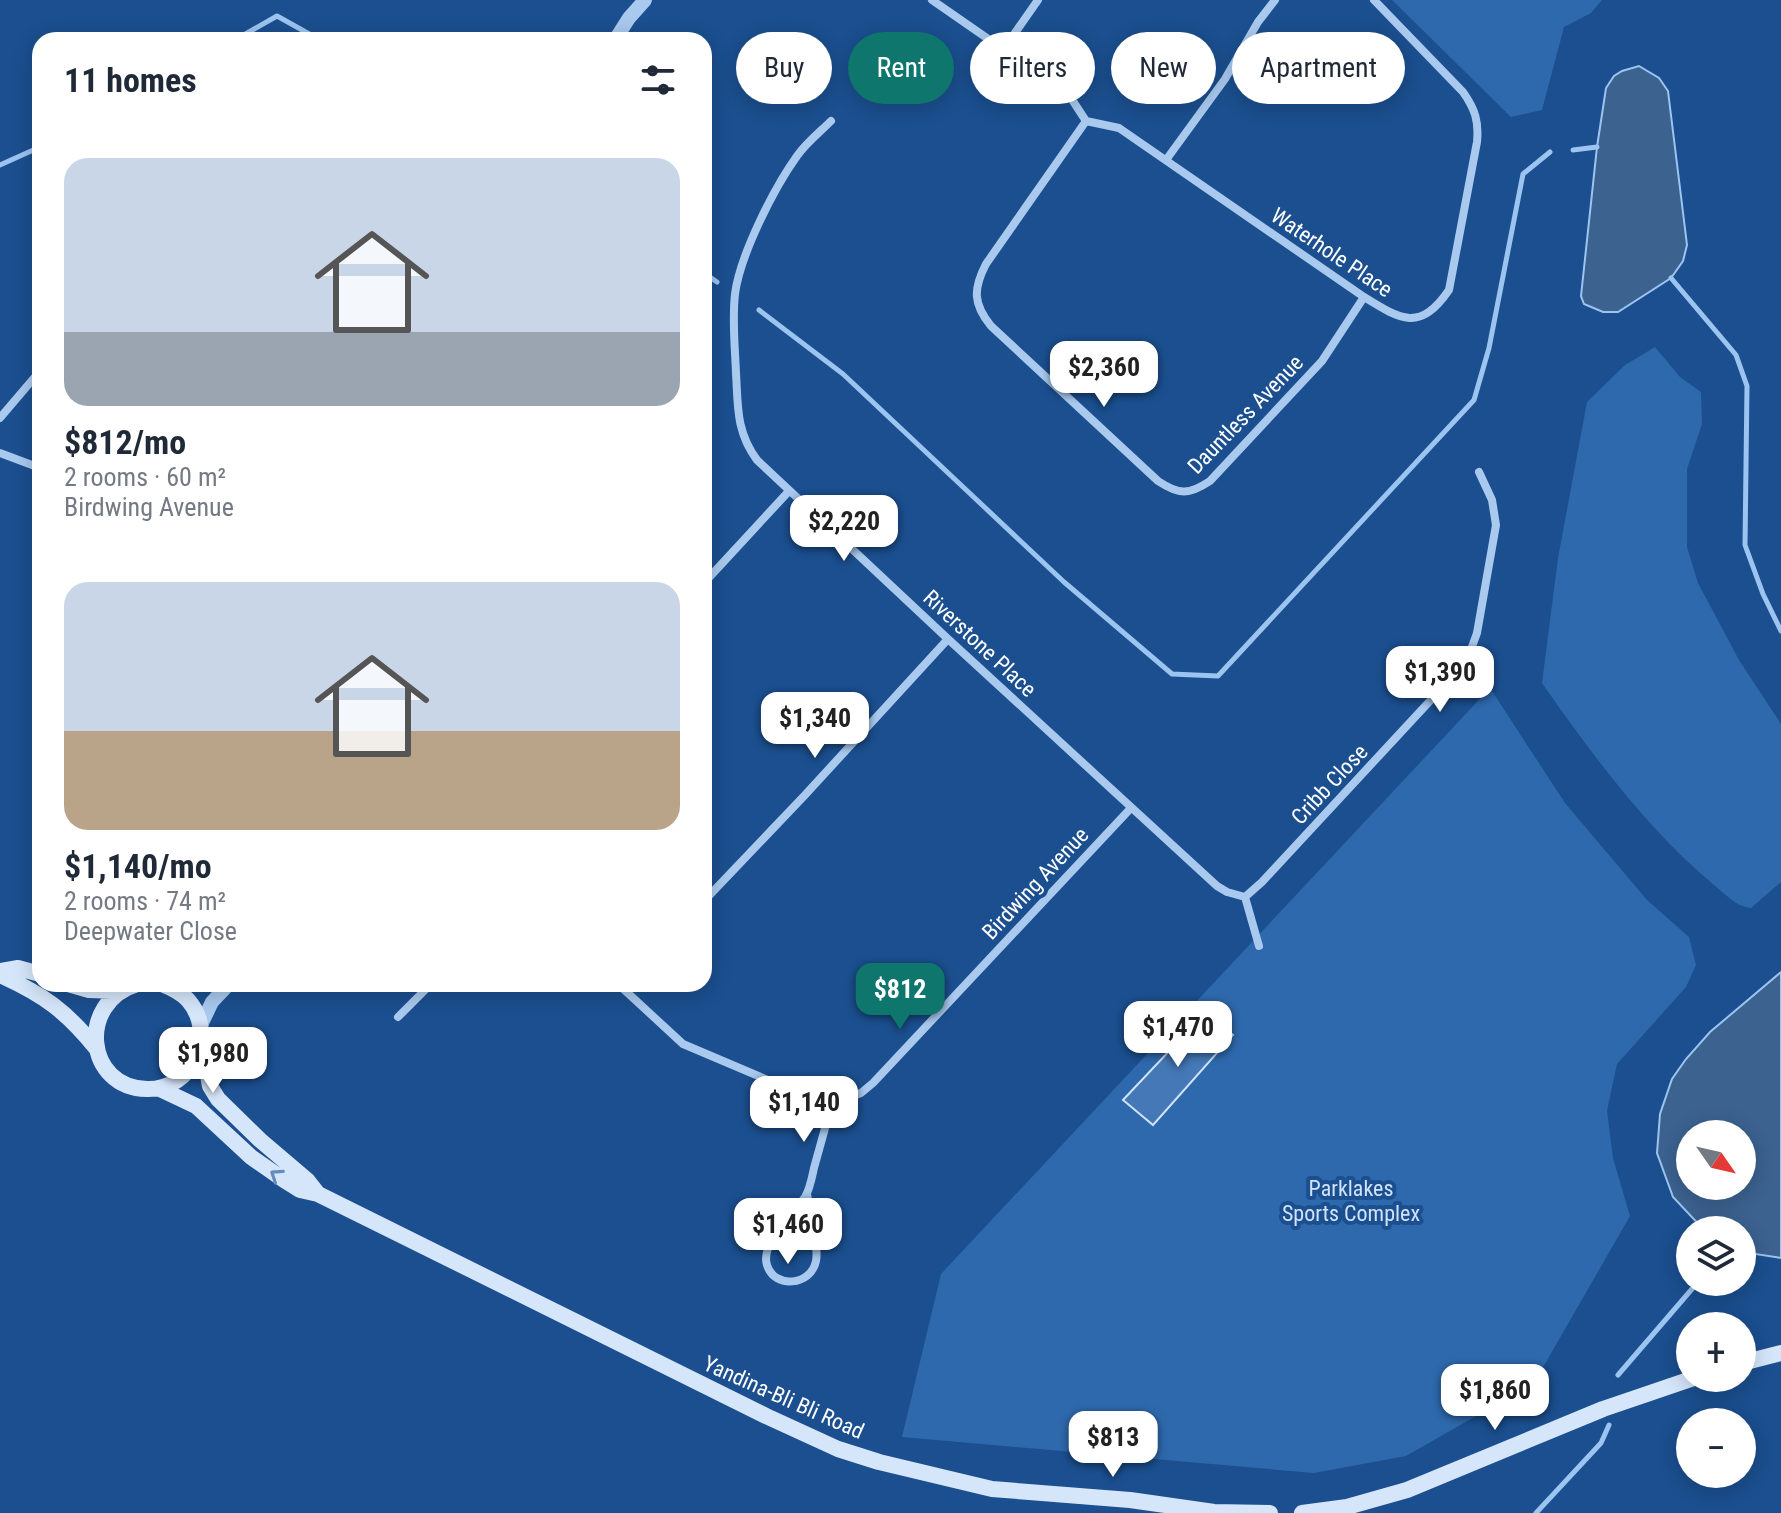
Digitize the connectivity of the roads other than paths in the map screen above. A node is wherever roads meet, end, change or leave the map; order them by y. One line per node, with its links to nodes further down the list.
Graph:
1 (645, 0): 6 (street)
2 (932, 0): 7 (street)
3 (1038, 0): 8 (street)
4 (1275, 0): 12 (street)
5 (1374, 0): 13 (street, Waterhole Place)
6 (620, 32)
7 (977, 32)
8 (1016, 32)
9 (1075, 104): 11 (street)
10 (831, 121): 19 (street, Riverstone Place)
11 (1086, 121): 12 (street, Waterhole Place); 13 (street, Dauntless Avenue)
12 (1166, 160): 13 (street, Waterhole Place)
13 (1364, 297)
14 (32, 380): 15 (street)
15 (0, 418)
16 (0, 453): 17 (street)
17 (32, 465)
18 (1479, 472): 24 (street, Cribb Close)
19 (789, 491): 20 (street); 21 (street, Riverstone Place)
20 (712, 574)
21 (948, 639): 22 (street, Riverstone Place); 23 (street)
22 (1131, 808): 24 (street, Riverstone Place); 40 (street, Birdwing Avenue)
23 (712, 892)
24 (1245, 897): 25 (street)
25 (1259, 946)
26 (32, 972): 27 (main road)
27 (0, 973): 28 (main road, Yandina-Bli Bli Road)
28 (32, 990)
29 (35, 992): 38 (main road, Yandina-Bli Bli Road)
30 (119, 992): 38 (main road)
31 (179, 992): 36 (main road)
32 (221, 992): 36 (street)
33 (423, 992): 35 (street)
34 (629, 992): 40 (street)
35 (398, 1017)
36 (201, 1025): 37 (main road)
37 (201, 1043): 39 (main road); 41 (main road)
38 (97, 1049): 39 (main road, Yandina-Bli Bli Road)
39 (158, 1088): 41 (main road, Yandina-Bli Bli Road, one-way to 39)
40 (832, 1103): 42 (street)
41 (318, 1194): 46 (main road, Yandina-Bli Bli Road)
42 (807, 1194): 42 (street)
43 (1781, 1353): 44 (main road)
44 (1756, 1359)
45 (1676, 1384): 47 (main road)
46 (1270, 1513)
47 (1302, 1513)

